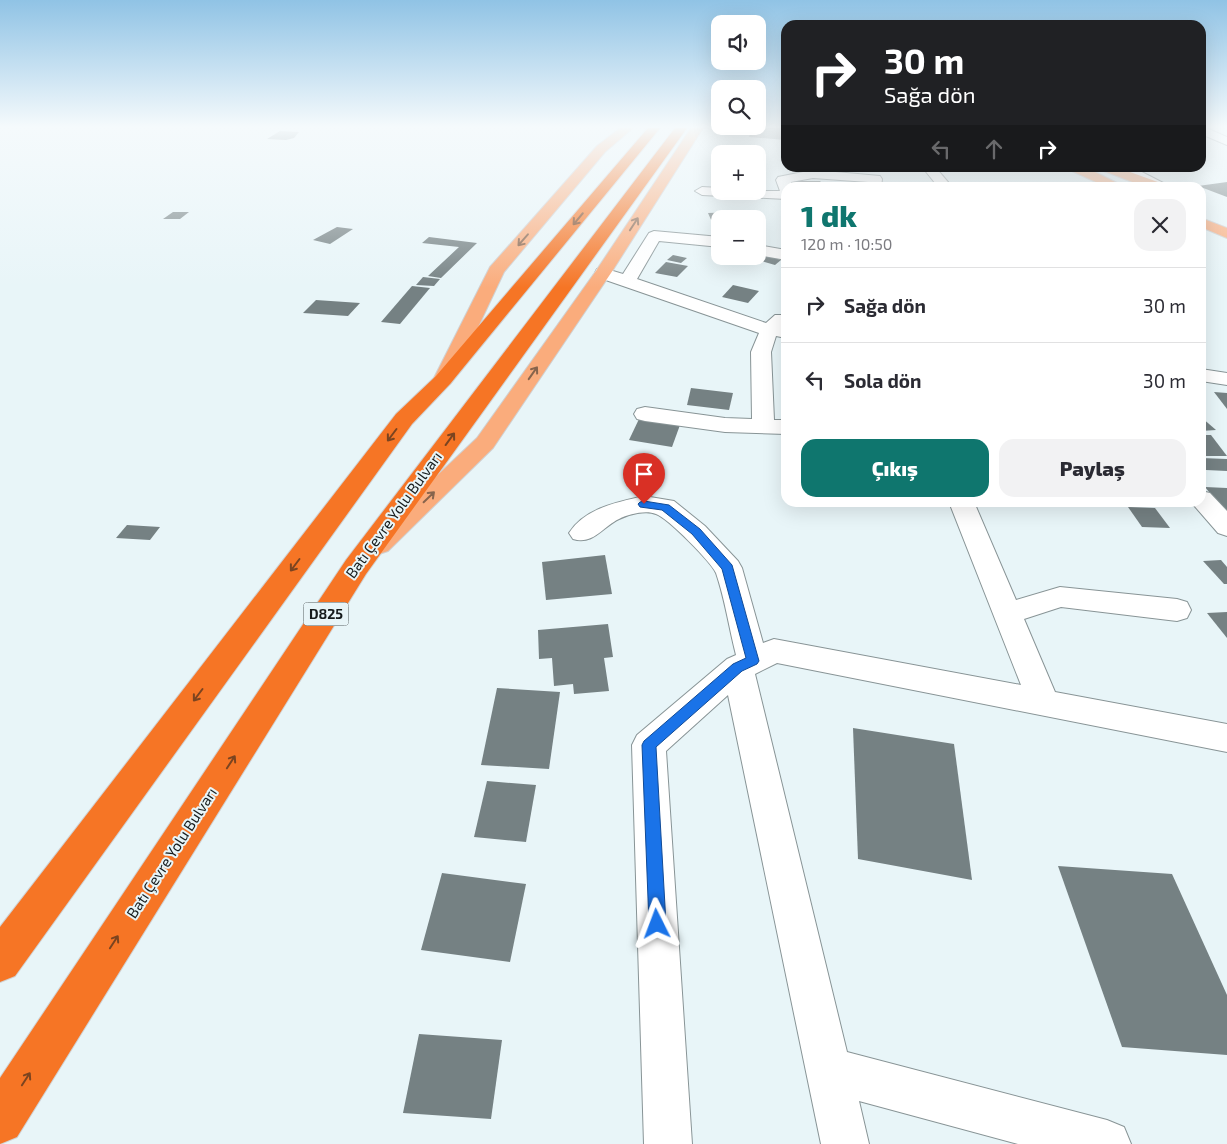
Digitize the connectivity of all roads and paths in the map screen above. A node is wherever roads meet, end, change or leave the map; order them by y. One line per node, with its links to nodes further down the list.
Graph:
1 (573, 181): 17 (main road, one-way to 17)
2 (609, 181): 17 (highway, one-way to 17)
3 (640, 181): 25 (highway, Batı Çevre Yolu Bulvarı / D825, one-way to 3)
4 (662, 181): 12 (main road, one-way to 4)
5 (702, 191): 6 (street)
6 (781, 195)
7 (1206, 224): 8 (main road)
8 (1227, 233)
9 (711, 241): 13 (street)
10 (766, 251): 11 (street)
11 (781, 254)
12 (603, 273): 13 (street); 25 (main road, one-way to 12)
13 (628, 282): 14 (street)
14 (778, 331): 19 (street)
15 (1206, 376): 16 (street)
16 (1227, 379)
17 (442, 380): 31 (highway, one-way to 31)
18 (645, 414): 19 (street)
19 (763, 425): 20 (street)
20 (781, 427)
21 (1206, 504): 23 (street)
22 (963, 507): 27 (street)
23 (1227, 527)
24 (582, 533): 28 (street)
25 (356, 566): 33 (highway, Batı Çevre Yolu Bulvarı / D825, one-way to 25)
26 (1178, 610): 27 (street)
27 (1007, 614): 29 (street)
28 (745, 664): 29 (street); 32 (street); 34 (street)
29 (1044, 703): 30 (street)
30 (1227, 738)
31 (0, 961)
32 (828, 1070): 35 (street); 36 (street)
33 (0, 1120)
34 (668, 1144)
35 (845, 1144)
36 (1107, 1144)

